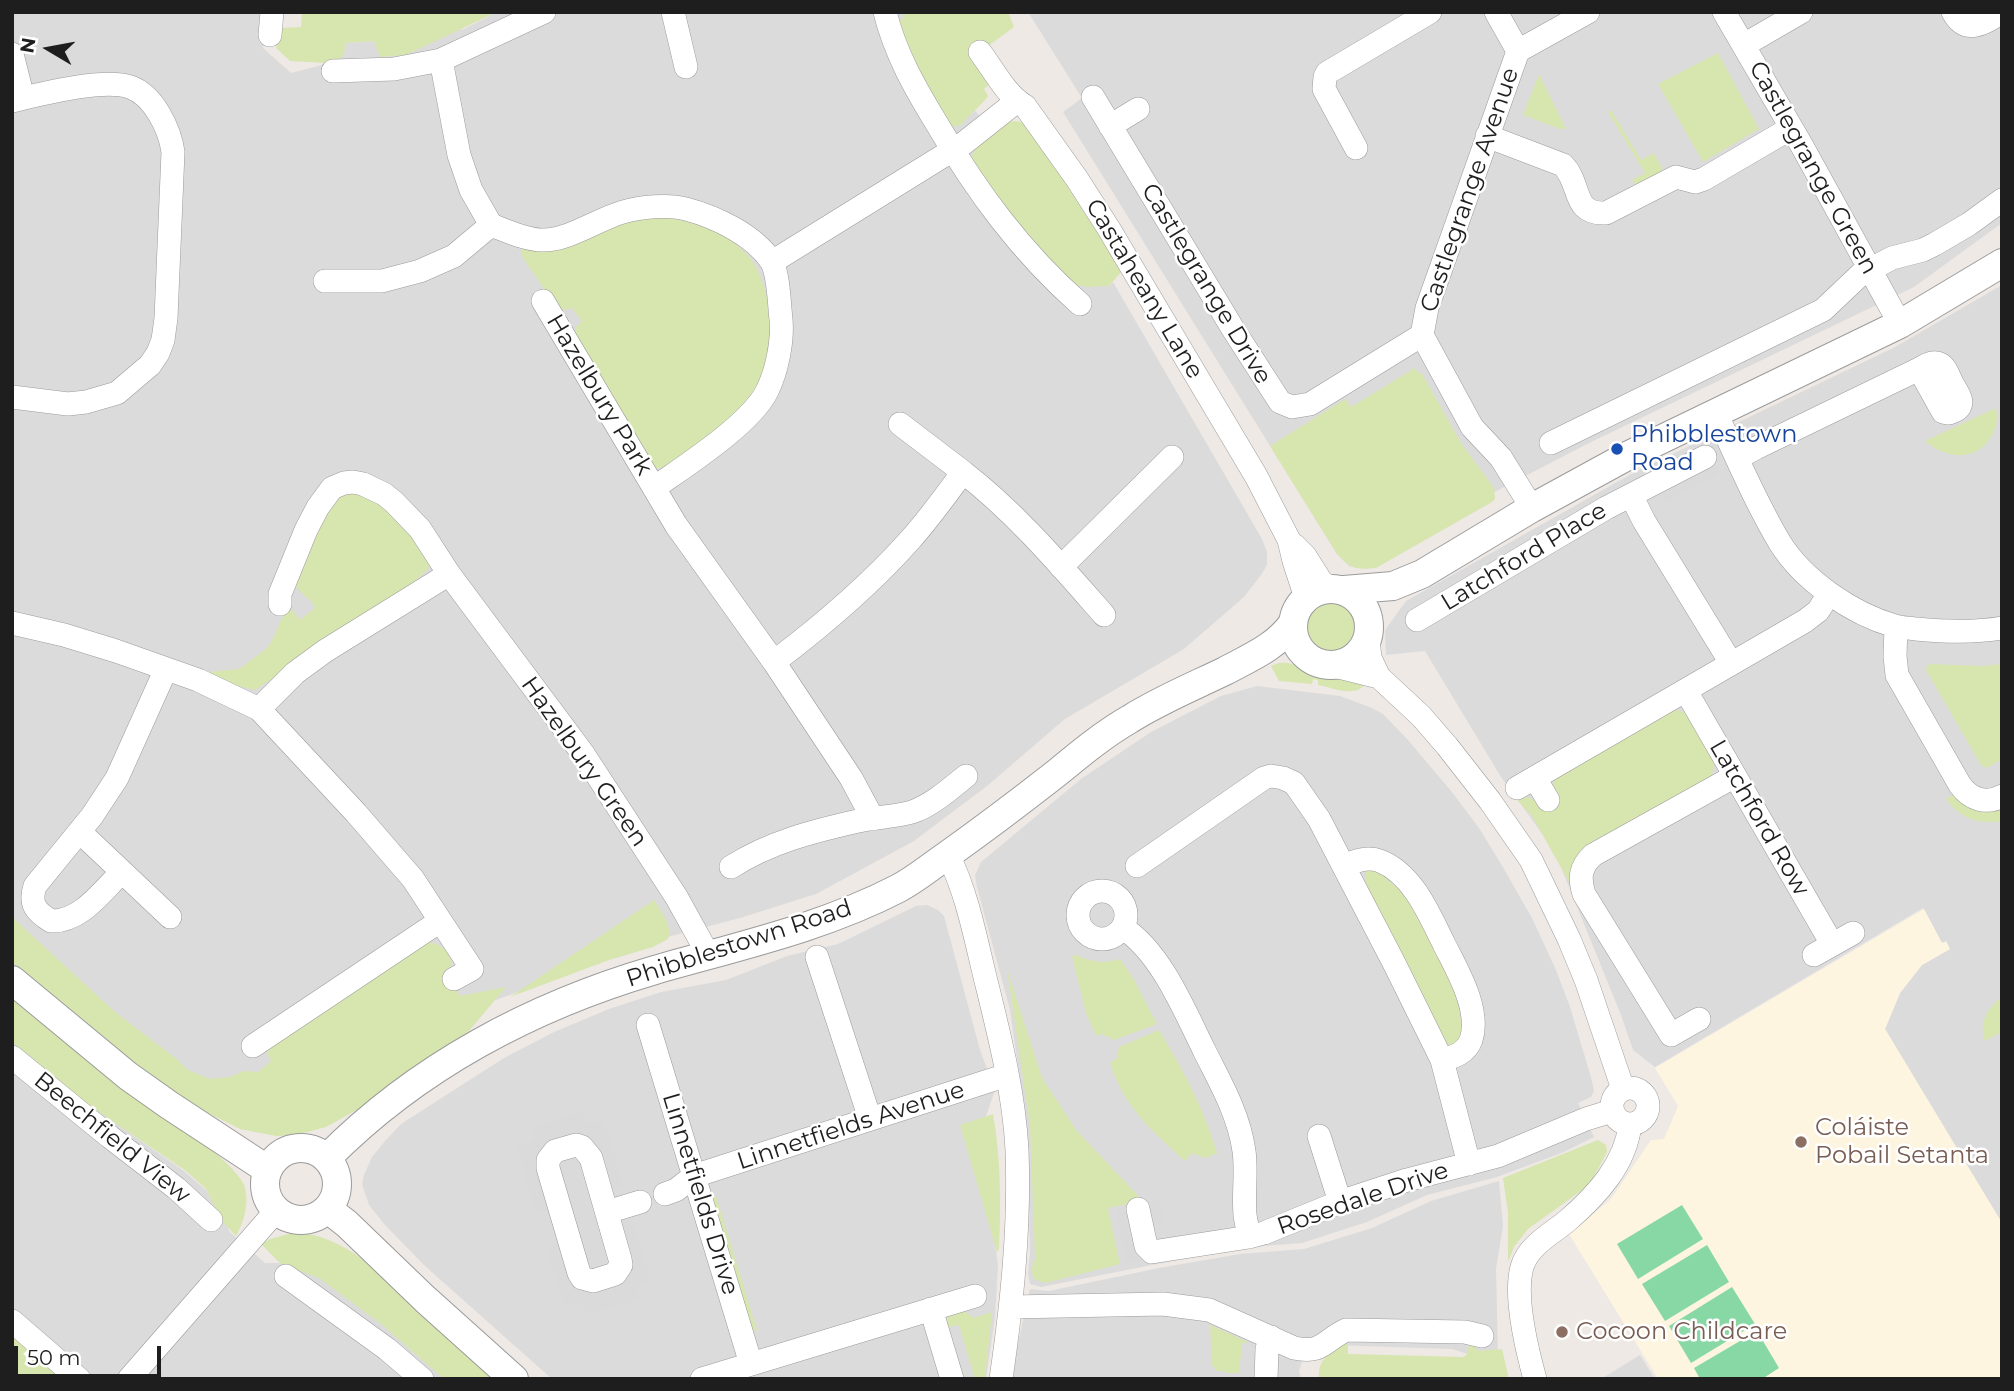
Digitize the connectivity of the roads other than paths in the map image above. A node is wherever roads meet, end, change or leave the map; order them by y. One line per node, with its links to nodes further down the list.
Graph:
1 (544, 12): 15 (street)
2 (673, 12): 16 (street)
3 (885, 12): 26 (street)
4 (1430, 12): 25 (street)
5 (1496, 12): 12 (street, Castlegrange Avenue)
6 (1588, 12): 12 (street)
7 (1724, 12): 11 (street, Castlegrange Green)
8 (1801, 12): 11 (street)
9 (1953, 12): 10 (street)
10 (2002, 12)
11 (1744, 44): 23 (street, Castlegrange Green)
12 (1518, 51): 24 (street, Castlegrange Avenue)
13 (980, 52): 20 (street, Castaheany Lane)
14 (12, 54): 19 (street)
15 (440, 60): 17 (street); 28 (street)
16 (686, 67)
17 (333, 71)
18 (1093, 97): 22 (street, Castlegrange Drive)
19 (18, 99): 38 (street)
20 (1018, 102): 26 (street); 49 (street, Castaheany Lane)
21 (1138, 109): 22 (street)
22 (1110, 126): 36 (street, Castlegrange Drive)
23 (1791, 128): 24 (street); 31 (street, Castlegrange Green)
24 (1487, 136): 36 (street, Castlegrange Avenue)
25 (1356, 148)
26 (952, 150): 29 (street); 34 (street)
27 (2002, 200): 31 (street)
28 (491, 225): 29 (street); 32 (street)
29 (772, 262): 46 (street, Hazelbury Park)
30 (2002, 263): 35 (street)
31 (1870, 270): 35 (street, Castlegrange Green); 41 (street)
32 (325, 281)
33 (543, 302): 46 (street, Hazelbury Park)
34 (1080, 304)
35 (1899, 324): 39 (street)
36 (1422, 335): 48 (street, Castlegrange Avenue)
37 (1919, 369): 44 (street)
38 (12, 397)
39 (1716, 413): 44 (street); 48 (street)
40 (900, 424): 45 (street)
41 (1551, 443)
42 (1172, 457): 50 (street)
43 (1705, 457): 47 (street)
44 (1737, 458): 54 (street)
45 (963, 472): 50 (street); 65 (street)
46 (654, 488): 65 (street, Hazelbury Park)
47 (1631, 495): 58 (street, Latchford Place); 67 (street)
48 (1532, 508): 52 (street)
49 (1289, 540): 53 (street, Castaheany Lane); 55 (street, Castaheany Lane)
50 (1061, 567): 57 (street)
51 (449, 574): 56 (street, Hazelbury Green); 71 (street); 87 (street, Hazelbury Green)
52 (1422, 574): 53 (street); 63 (street)
53 (1339, 589): 55 (street); 63 (street)
54 (1829, 594): 61 (street); 67 (street)
55 (1306, 598): 60 (street)
56 (280, 604)
57 (1104, 615)
58 (1417, 620)
59 (12, 623): 68 (street)
60 (1293, 623): 64 (street, Phibblestown Road); 66 (street)
61 (1896, 627): 62 (street); 74 (street)
62 (2002, 628)
63 (1369, 632): 66 (street); 69 (street)
64 (1255, 656): 66 (street, Phibblestown Road); 78 (street, Phibblestown Road)
65 (774, 662): 76 (street, Hazelbury Park)
66 (1321, 662): 69 (street)
67 (1731, 663): 70 (street)
68 (166, 669): 71 (street); 77 (street)
69 (1379, 677): 97 (street)
70 (1686, 691): 73 (street, Latchford Row); 75 (street)
71 (259, 709): 84 (street)
72 (966, 776): 76 (street)
73 (1735, 776): 86 (street, Latchford Row); 91 (street)
74 (2002, 796)
75 (1548, 800)
76 (873, 819): 81 (street)
77 (80, 832): 82 (street); 82 (street)
78 (948, 855): 87 (street, Phibblestown Road); 96 (street)
79 (1137, 866): 80 (street)
80 (1344, 866): 95 (street); 95 (street)
81 (731, 867)
82 (122, 872): 83 (street)
83 (170, 917)
84 (440, 921): 89 (street); 93 (street)
85 (1123, 928): 113 (street)
86 (1853, 933)
87 (709, 956): 101 (street, Phibblestown Road)
88 (817, 957): 99 (street)
89 (454, 979)
90 (12, 980): 103 (street)
91 (1699, 1019)
92 (648, 1025): 104 (street, Linnetfields Drive)
93 (253, 1046)
94 (12, 1057): 112 (street, Beechfield View)
95 (1442, 1060): 102 (street)
96 (1007, 1076): 99 (street, Linnetfields Avenue); 116 (street)
97 (1623, 1089): 98 (street); 98 (street)
98 (1621, 1118): 102 (street, Rosedale Drive); 130 (street)
99 (870, 1119): 104 (street, Linnetfields Avenue)
100 (1319, 1136): 107 (street)
101 (327, 1158): 103 (street); 108 (street)
102 (1469, 1164): 107 (street, Rosedale Drive)
103 (268, 1170): 110 (street)
104 (694, 1176): 105 (street, Linnetfields Avenue); 121 (street, Linnetfields Drive)
105 (665, 1194)
106 (640, 1202): 111 (street)
107 (1340, 1202): 113 (street, Rosedale Drive)
108 (328, 1209): 110 (street); 125 (street)
109 (1138, 1209): 113 (street, Rosedale Drive)
110 (276, 1211): 124 (street)
111 (607, 1212): 111 (street)
112 (211, 1220)
113 (1249, 1237)
114 (286, 1276): 122 (street)
115 (975, 1296): 117 (street)
116 (1012, 1307): 120 (street); 128 (street)
117 (931, 1309): 121 (street); 127 (street)
118 (12, 1321): 123 (street)
119 (1482, 1336): 120 (street)
120 (1271, 1337): 129 (street)
121 (751, 1364): 126 (street)
122 (416, 1377)
123 (79, 1379)
124 (129, 1379)
125 (514, 1379)
126 (702, 1379)
127 (953, 1379)
128 (1001, 1379)
129 (1266, 1379)
130 (1535, 1379)

